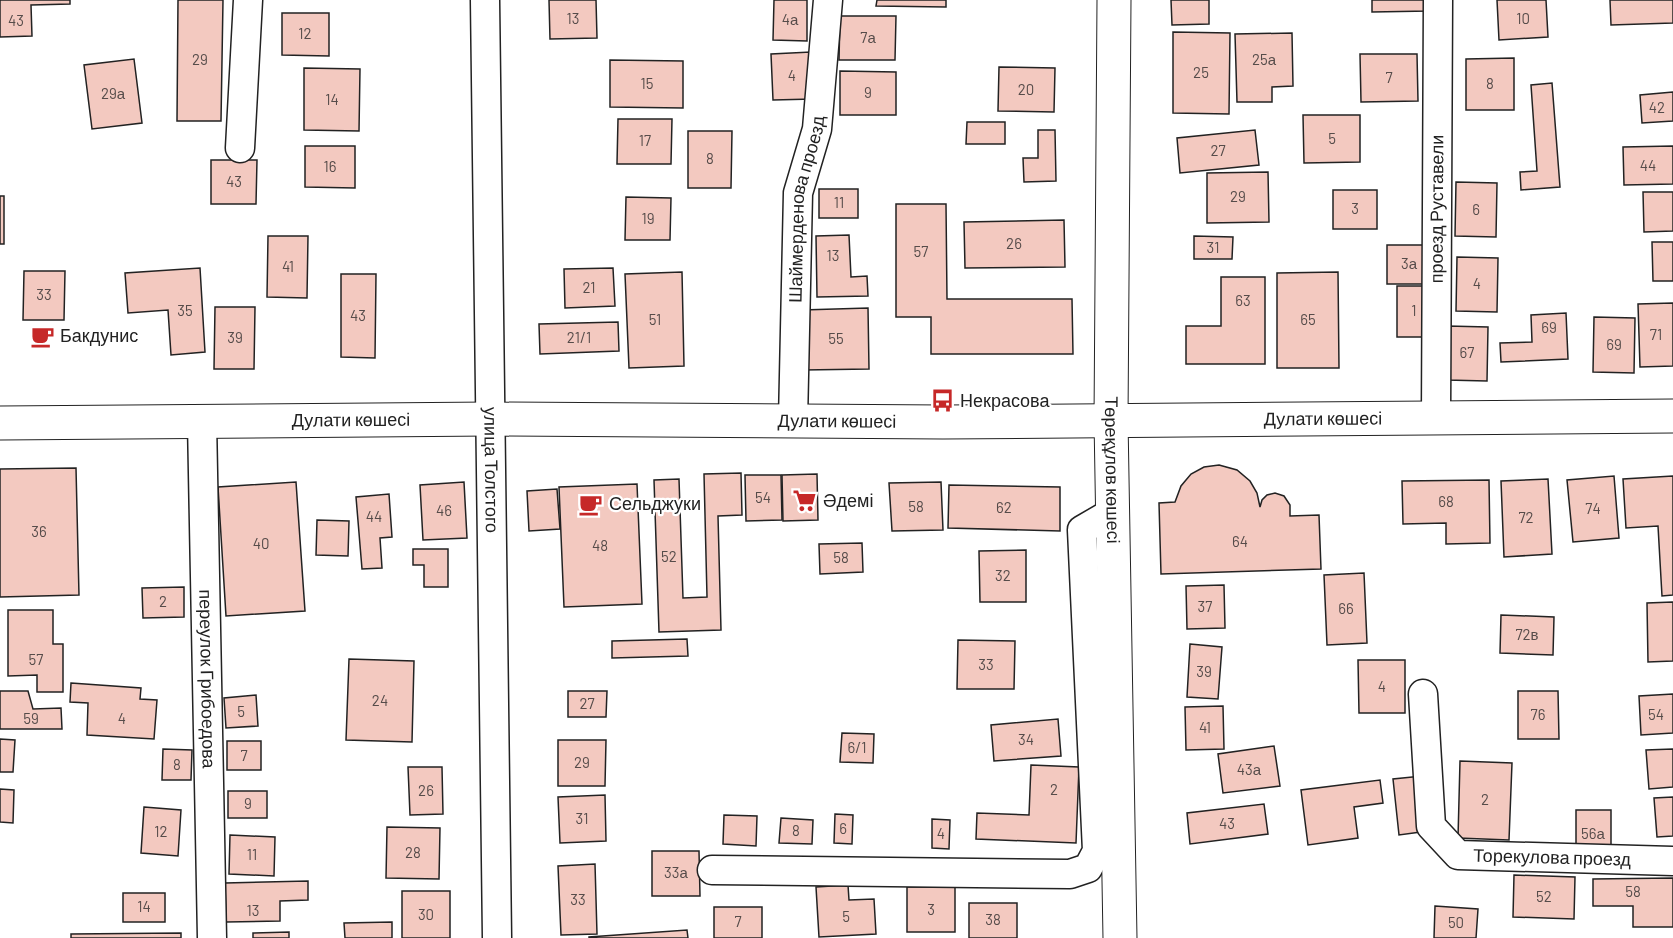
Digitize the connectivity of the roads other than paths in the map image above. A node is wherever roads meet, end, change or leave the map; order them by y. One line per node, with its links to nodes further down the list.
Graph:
1 (248, 0): 6 (street)
2 (485, 0): 9 (street, улица Толстого)
3 (828, 0): 12 (street, Шаймерденова проезд)
4 (1114, 0): 10 (main road, Төреқұлов көшесі)
5 (1438, 0): 8 (street, проезд Руставели)
6 (240, 148)
7 (1673, 416): 8 (main road, Дулати көшесі)
8 (1436, 417): 10 (main road, Дулати көшесі)
9 (490, 419): 11 (main road, Дулати көшесі); 12 (main road, Дулати көшесі); 19 (street, улица Толстого)
10 (1111, 420): 12 (main road, Дулати көшесі); 14 (main road, Төреқұлов көшесі)
11 (202, 421): 13 (main road, Дулати көшесі); 18 (street, переулок Грибоедова)
12 (793, 421)
13 (0, 423)
14 (1113, 512): 17 (street); 20 (main road, Төреқұлов көшесі)
15 (1423, 694): 16 (street, Торекулова проезд)
16 (1673, 861)
17 (712, 870)
18 (212, 938)
19 (496, 938)
20 (1120, 938)

